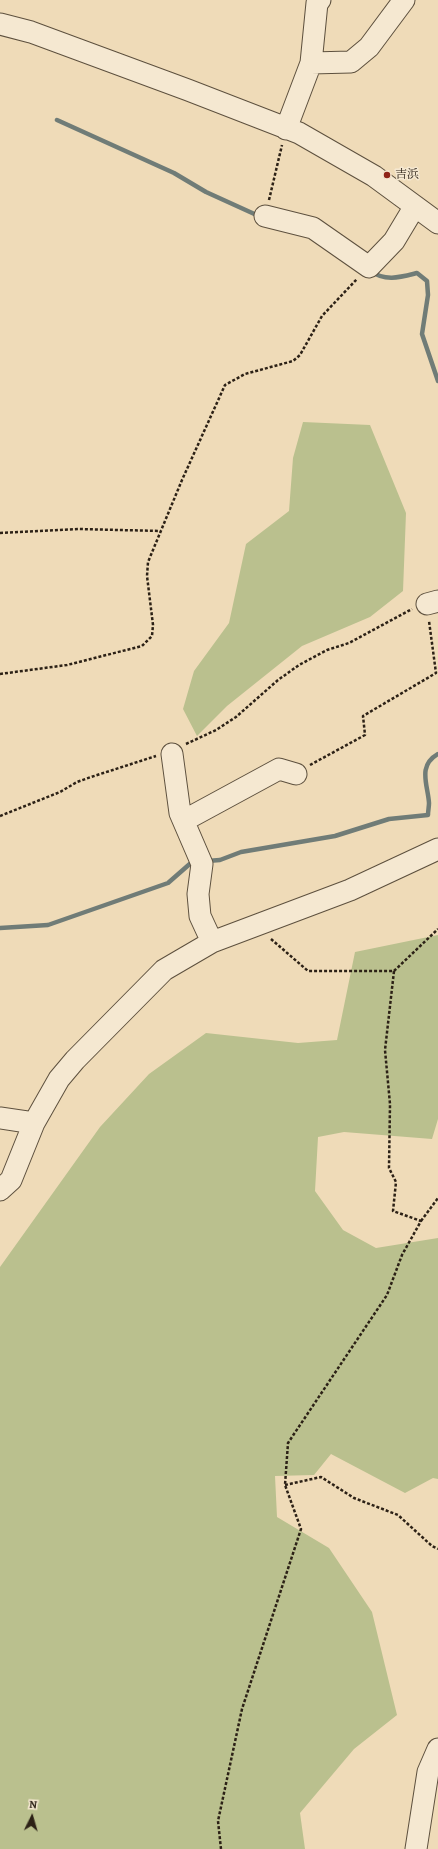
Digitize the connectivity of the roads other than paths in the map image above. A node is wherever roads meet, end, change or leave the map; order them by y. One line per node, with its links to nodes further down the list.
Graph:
1 (320, 0): 4 (street)
2 (404, 0): 4 (street)
3 (0, 24): 5 (street)
4 (311, 63): 5 (street)
5 (286, 129): 6 (street)
6 (415, 206): 7 (street); 8 (street)
7 (265, 216)
8 (438, 223)
9 (172, 754): 11 (street)
10 (296, 774): 11 (street)
11 (185, 820): 13 (street)
12 (438, 850): 13 (street)
13 (212, 942): 15 (street)
14 (0, 1118): 15 (street)
15 (34, 1123): 16 (street)
16 (0, 1190)
17 (438, 1748): 18 (street)
18 (417, 1844)

